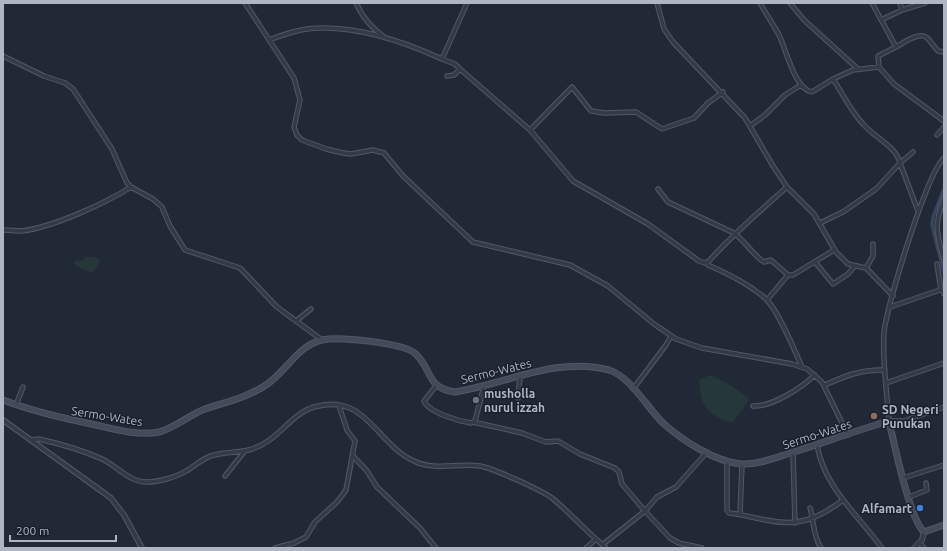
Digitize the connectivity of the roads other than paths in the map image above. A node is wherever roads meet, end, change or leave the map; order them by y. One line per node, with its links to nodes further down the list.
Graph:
1 (245, 3): 14 (street)
2 (356, 3): 13 (street)
3 (468, 3): 18 (street)
4 (657, 3): 25 (street)
5 (760, 3): 24 (street)
6 (790, 3): 21 (street)
7 (872, 3): 12 (street)
8 (900, 3): 11 (street)
9 (925, 3): 10 (street)
10 (920, 4): 11 (street)
11 (902, 10): 12 (street)
12 (881, 20): 15 (street)
13 (386, 38): 14 (street); 18 (street)
14 (269, 40): 58 (street)
15 (896, 47): 16 (street); 19 (street)
16 (944, 52)
17 (3, 56): 34 (street)
18 (442, 59): 20 (street)
19 (879, 67): 21 (street); 26 (street)
20 (460, 69): 22 (street); 29 (street)
21 (858, 69): 23 (street)
22 (447, 76)
23 (833, 78): 24 (street); 33 (street)
24 (801, 85): 27 (street)
25 (723, 92): 27 (street); 29 (street)
26 (944, 120)
27 (750, 126): 35 (street)
28 (944, 127): 30 (street)
29 (530, 130): 45 (street)
30 (936, 136)
31 (913, 152): 33 (street)
32 (944, 158): 38 (street)
33 (900, 163): 38 (street); 39 (street)
34 (131, 187): 40 (street); 57 (street)
35 (787, 187): 39 (street); 41 (street)
36 (658, 189): 41 (street)
37 (944, 199): 44 (street)
38 (918, 211): 53 (street)
39 (820, 223): 43 (street)
40 (3, 230)
41 (734, 233): 45 (street); 50 (street)
42 (873, 244): 49 (street)
43 (834, 250): 46 (street); 48 (street)
44 (944, 261)
45 (707, 262): 54 (street)
46 (816, 262): 48 (street); 50 (street)
47 (937, 264): 51 (street)
48 (855, 266): 49 (street)
49 (866, 268): 53 (street)
50 (788, 275): 54 (street)
51 (942, 290): 52 (street); 55 (street)
52 (944, 294)
53 (893, 296): 55 (street)
54 (767, 300): 61 (street)
55 (890, 307): 62 (street)
56 (311, 309): 57 (street)
57 (296, 321): 59 (street)
58 (671, 336): 61 (street); 70 (street)
59 (322, 340): 67 (main road); 73 (main road, Sermo-Wates)
60 (944, 363): 65 (street)
61 (802, 367): 63 (street)
62 (885, 370): 65 (street); 66 (street)
63 (816, 375): 66 (street); 75 (street)
64 (520, 376): 68 (main road, Sermo-Wates); 70 (main road, Sermo-Wates); 71 (street)
65 (886, 383): 78 (street)
66 (825, 385): 80 (street)
67 (436, 386): 68 (main road, Sermo-Wates); 79 (street)
68 (484, 386): 79 (street)
69 (22, 387): 73 (street)
70 (633, 389): 84 (main road, Sermo-Wates)
71 (518, 398)
72 (3, 400): 73 (main road, Sermo-Wates)
73 (16, 405)
74 (339, 406): 83 (street); 86 (street); 102 (street)
75 (753, 406)
76 (944, 407): 78 (street)
77 (3, 420): 81 (street)
78 (889, 421): 80 (main road, Sermo-Wates); 91 (main road)
79 (473, 422): 96 (street)
80 (848, 435): 82 (main road, Sermo-Wates)
81 (31, 440): 83 (street); 105 (street)
82 (817, 445): 85 (main road, Sermo-Wates); 94 (street)
83 (244, 452): 90 (street)
84 (707, 452): 87 (main road, Sermo-Wates); 96 (street)
85 (793, 452): 88 (main road, Sermo-Wates); 99 (street)
86 (353, 456): 106 (street); 107 (street)
87 (727, 460): 88 (main road, Sermo-Wates); 97 (street)
88 (742, 464): 97 (street)
89 (944, 465): 91 (street)
90 (225, 476)
91 (903, 478): 93 (main road)
92 (926, 483): 93 (street)
93 (909, 497): 101 (main road)
94 (843, 500): 98 (street); 112 (street)
95 (810, 508): 98 (street)
96 (644, 511): 104 (street); 110 (street)
97 (740, 514): 99 (street)
98 (814, 519): 99 (street); 111 (street)
99 (795, 523)
100 (944, 525): 101 (main road)
101 (924, 532): 103 (street)
102 (596, 539): 104 (street); 108 (street)
103 (920, 543): 113 (street); 114 (street)
104 (602, 544): 109 (street)
105 (142, 548)
106 (275, 548)
107 (436, 548)
108 (586, 548)
109 (606, 548)
110 (702, 548)
111 (821, 548)
112 (882, 548)
113 (914, 548)
114 (924, 548)

